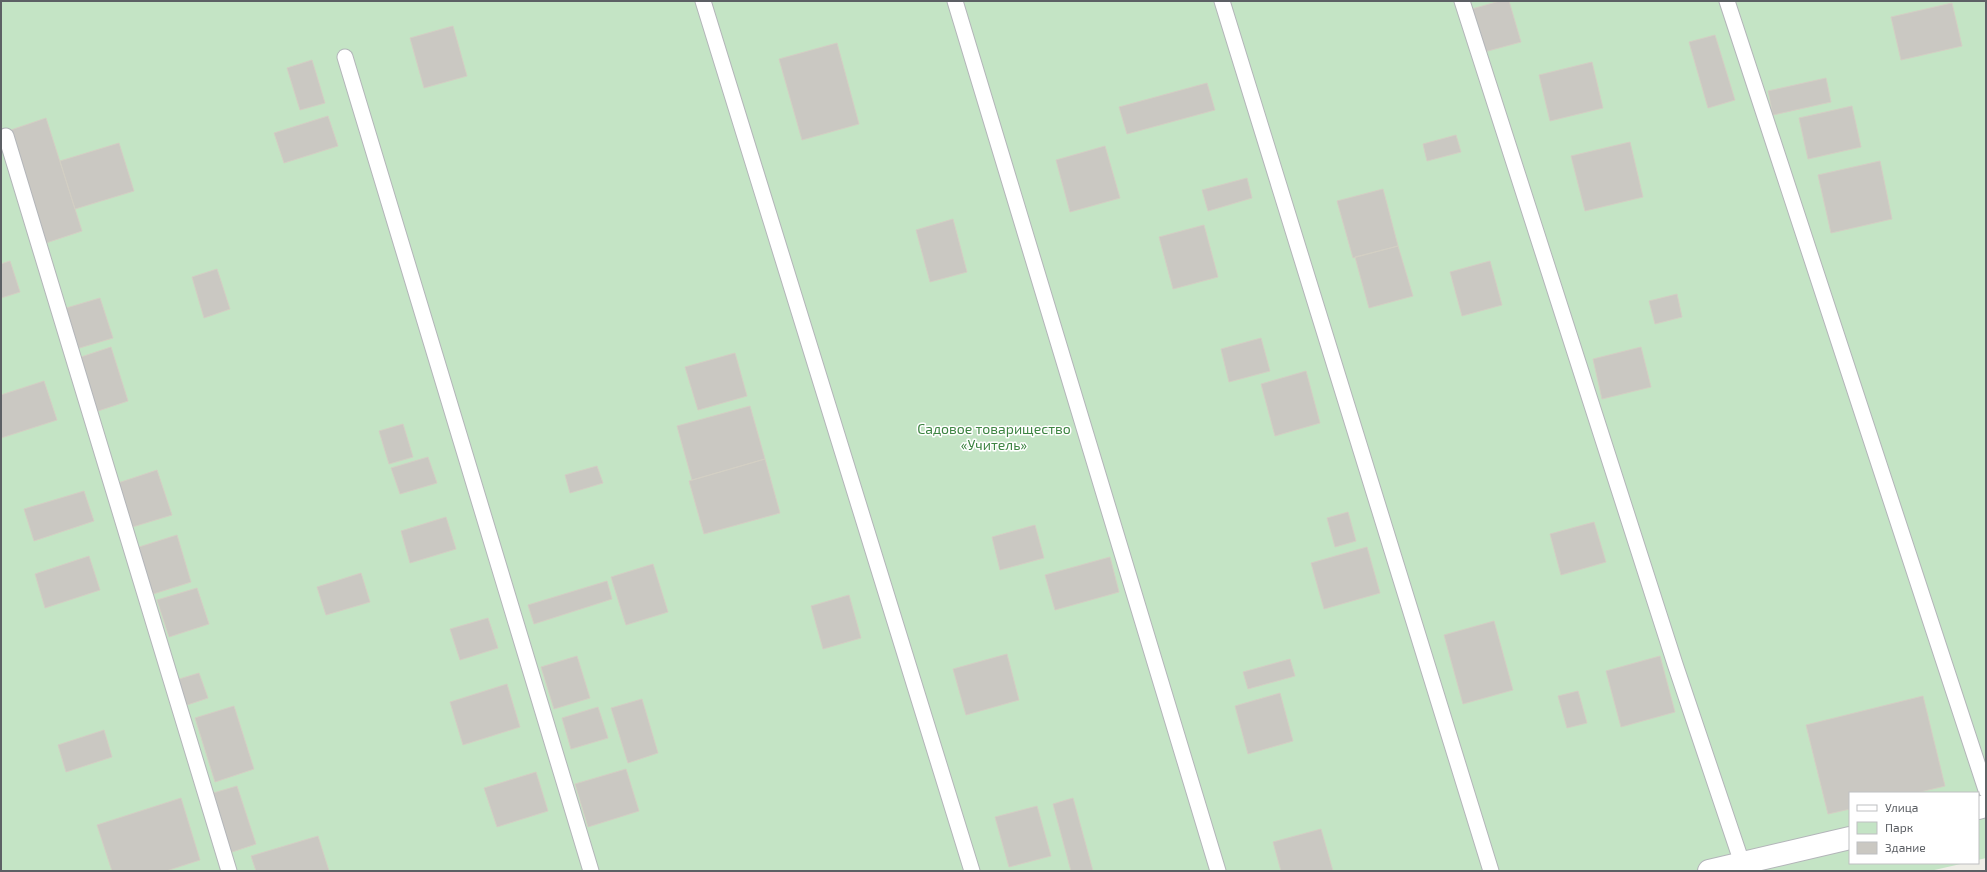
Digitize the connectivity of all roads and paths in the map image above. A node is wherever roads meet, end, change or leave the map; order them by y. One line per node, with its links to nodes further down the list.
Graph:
1 (703, 1): 13 (lane)
2 (955, 1): 14 (lane)
3 (1222, 1): 15 (lane)
4 (1462, 1): 10 (lane)
5 (1727, 1): 8 (lane)
6 (345, 57): 12 (lane)
7 (6, 136): 11 (lane)
8 (1986, 790)
9 (1849, 838): 10 (street)
10 (1742, 863): 16 (street)
11 (229, 871)
12 (591, 871)
13 (972, 871)
14 (1218, 871)
15 (1491, 871)
16 (1709, 871)

